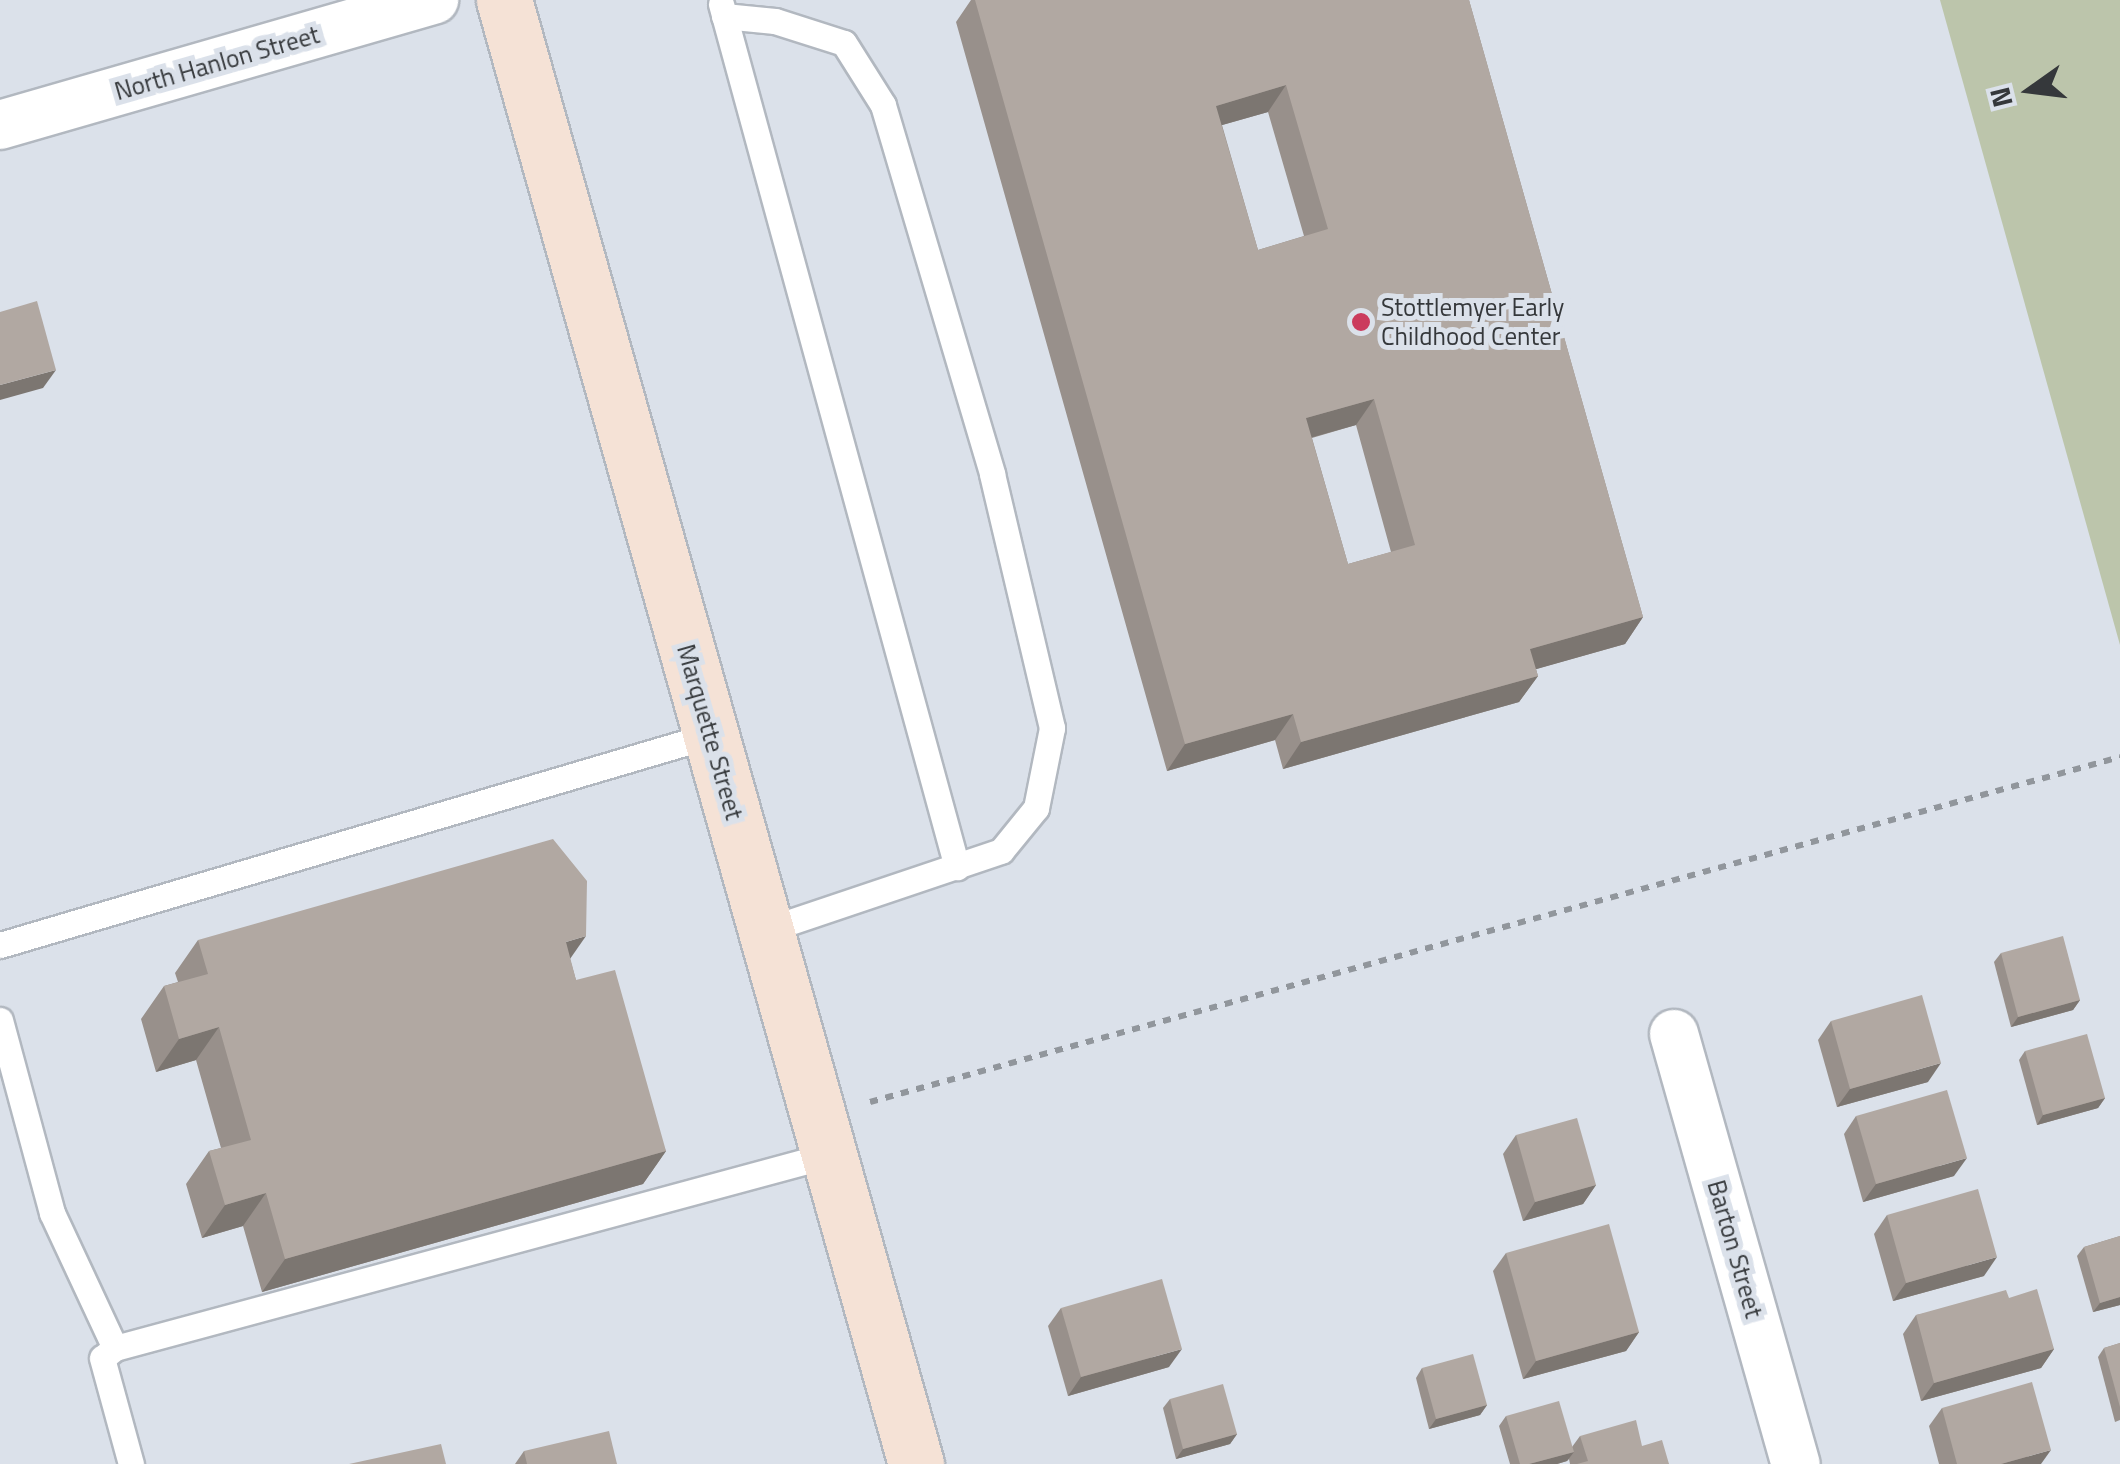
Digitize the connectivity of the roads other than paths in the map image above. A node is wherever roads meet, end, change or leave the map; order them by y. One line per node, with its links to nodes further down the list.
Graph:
1 (434, 0): 4 (street, North Hanlon Street)
2 (504, 0): 5 (street, Marquette Street)
3 (722, 8): 6 (lane); 6 (lane)
4 (0, 125)
5 (711, 735): 7 (street, Marquette Street); 8 (lane)
6 (957, 867): 7 (lane)
7 (766, 930): 11 (street, Marquette Street)
8 (0, 944)
9 (0, 1020): 12 (lane)
10 (1674, 1034): 15 (street, Barton Street)
11 (829, 1155): 12 (lane); 14 (street, Marquette Street)
12 (114, 1348): 13 (lane)
13 (131, 1464)
14 (916, 1464)
15 (1796, 1464)

